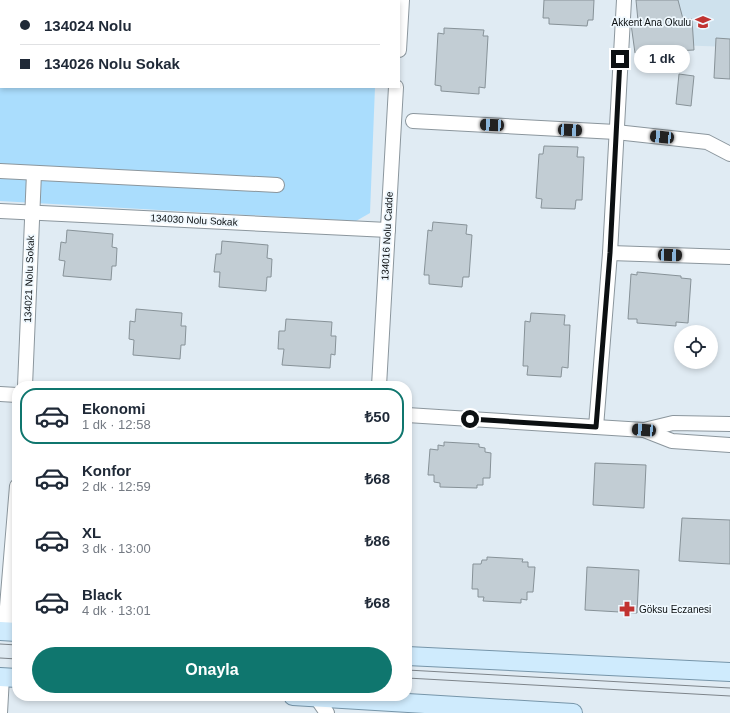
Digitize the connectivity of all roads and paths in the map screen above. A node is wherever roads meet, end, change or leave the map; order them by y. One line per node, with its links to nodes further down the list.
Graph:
1 (402, 0): 3 (street)
2 (624, 0): 6 (street)
3 (400, 33)
4 (396, 88): 13 (street, 134016 Nolu Cadde)
5 (414, 121): 6 (street)
6 (616, 132): 7 (street); 14 (street)
7 (730, 154)
8 (0, 171): 9 (street)
9 (34, 173): 10 (street); 12 (street, 134021 Nolu Sokak)
10 (277, 186)
11 (0, 211): 12 (street, 134030 Nolu Sokak)
12 (32, 213): 13 (street, 134030 Nolu Sokak); 16 (street, 134021 Nolu Sokak)
13 (388, 230): 17 (street, 134016 Nolu Cadde)
14 (610, 253): 15 (street); 22 (street)
15 (730, 257)
16 (25, 381)
17 (379, 381)
18 (0, 394): 19 (street)
19 (12, 395)
20 (412, 415): 22 (street)
21 (730, 424): 23 (street)
22 (596, 427): 23 (street)
23 (644, 430): 24 (street)
24 (730, 445)
25 (12, 558): 26 (street)
26 (7, 631)
27 (412, 656): 29 (main road)
28 (730, 661): 29 (main road)
29 (722, 672)
30 (6, 678): 34 (street)
31 (318, 701): 35 (street)
32 (345, 701): 33 (main road)
33 (412, 708): 36 (main road)
34 (0, 713)
35 (327, 713)
36 (573, 713)

